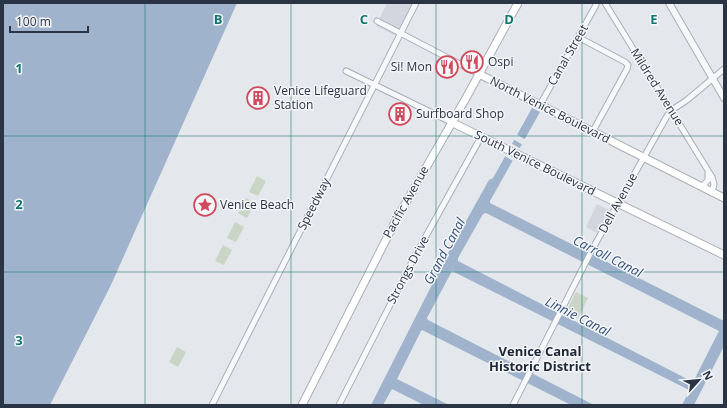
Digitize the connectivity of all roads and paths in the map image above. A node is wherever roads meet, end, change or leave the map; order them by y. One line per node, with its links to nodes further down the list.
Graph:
1 (416, 3): 7 (street, Speedway)
2 (518, 3): 11 (main road, Pacific Avenue)
3 (605, 3): 16 (street, Mildred Avenue)
4 (668, 3): 12 (street)
5 (596, 5): 8 (street, Canal Street)
6 (377, 21): 7 (street, North Venice Boulevard)
7 (400, 34): 11 (street, North Venice Boulevard); 13 (street, Speedway)
8 (578, 37): 15 (street, Canal Street); 18 (street)
9 (724, 69): 12 (street)
10 (346, 70): 13 (street, South Venice Boulevard)
11 (479, 74): 15 (main road, North Venice Boulevard); 17 (main road, Pacific Avenue)
12 (713, 79): 14 (street); 16 (street)
13 (375, 84): 17 (street, South Venice Boulevard); 27 (street, Speedway)
14 (724, 98)
15 (540, 105): 18 (main road, North Venice Boulevard)
16 (672, 110): 20 (street, Dell Avenue); 21 (street, Mildred Avenue)
17 (451, 122): 19 (main road, South Venice Boulevard); 28 (main road, Pacific Avenue)
18 (593, 131): 20 (main road, North Venice Boulevard)
19 (481, 137): 25 (main road, South Venice Boulevard); 29 (street, Strongs Drive)
20 (643, 158): 22 (main road, North Venice Boulevard); 25 (street, Dell Avenue)
21 (708, 171): 22 (street); 23 (street, Mildred Avenue)
22 (702, 187): 23 (main road, North Venice Boulevard)
23 (712, 192): 24 (main road, North Venice Boulevard)
24 (724, 198)
25 (617, 204): 26 (main road, South Venice Boulevard); 30 (street, Dell Avenue)
26 (724, 255)
27 (212, 405)
28 (302, 405)
29 (339, 405)
30 (513, 405)

